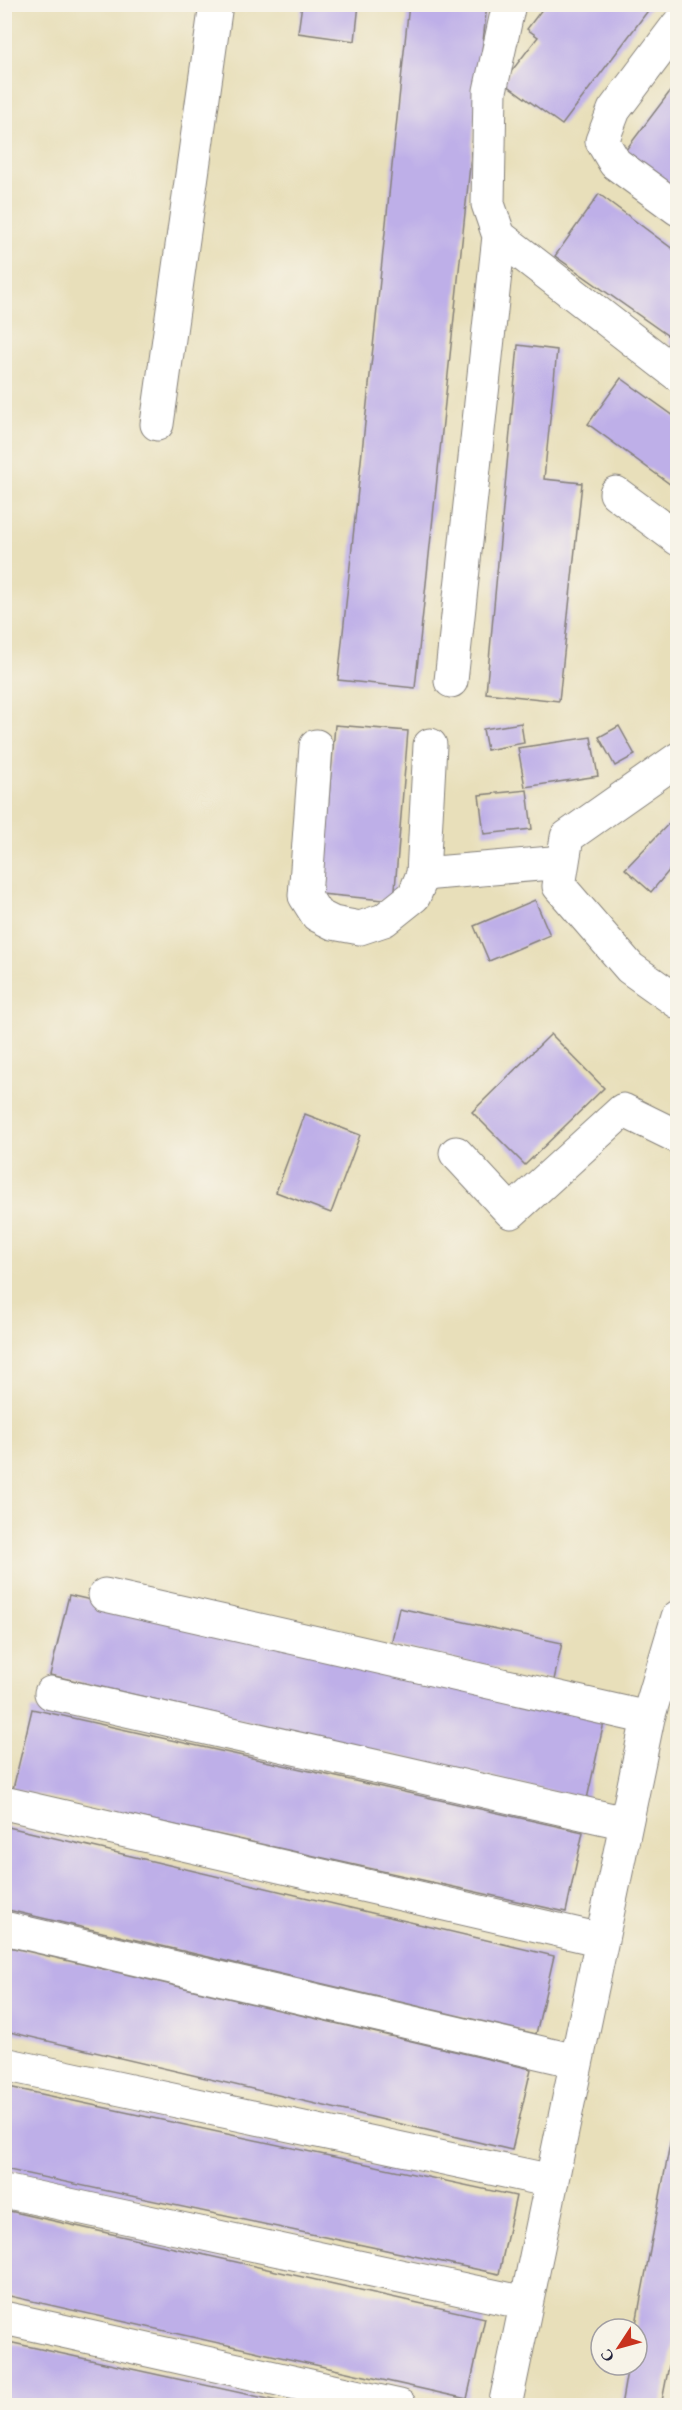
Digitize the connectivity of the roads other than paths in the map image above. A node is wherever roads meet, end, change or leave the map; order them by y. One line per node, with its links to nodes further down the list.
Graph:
1 (216, 4): 7 (lane)
2 (509, 4): 5 (lane)
3 (678, 25): 4 (lane)
4 (678, 208)
5 (499, 236): 6 (lane); 10 (lane)
6 (678, 375)
7 (157, 424)
8 (616, 493): 9 (lane)
9 (678, 539)
10 (451, 681)
11 (316, 746): 15 (lane)
12 (430, 746): 15 (lane)
13 (678, 759): 14 (lane)
14 (563, 862): 15 (lane); 16 (lane)
15 (423, 874)
16 (678, 1002)
17 (678, 1137): 18 (lane)
18 (456, 1153)
19 (105, 1595): 22 (lane)
20 (678, 1617): 22 (lane)
21 (51, 1693): 24 (lane)
22 (648, 1718): 24 (lane)
23 (4, 1803): 26 (lane)
24 (626, 1823): 26 (lane)
25 (4, 1928): 27 (lane)
26 (602, 1940): 27 (lane)
27 (576, 2061): 29 (lane)
28 (4, 2064): 29 (lane)
29 (552, 2181): 31 (lane)
30 (4, 2191): 31 (lane)
31 (526, 2303): 34 (lane)
32 (4, 2318): 33 (lane)
33 (400, 2406)
34 (504, 2406)

